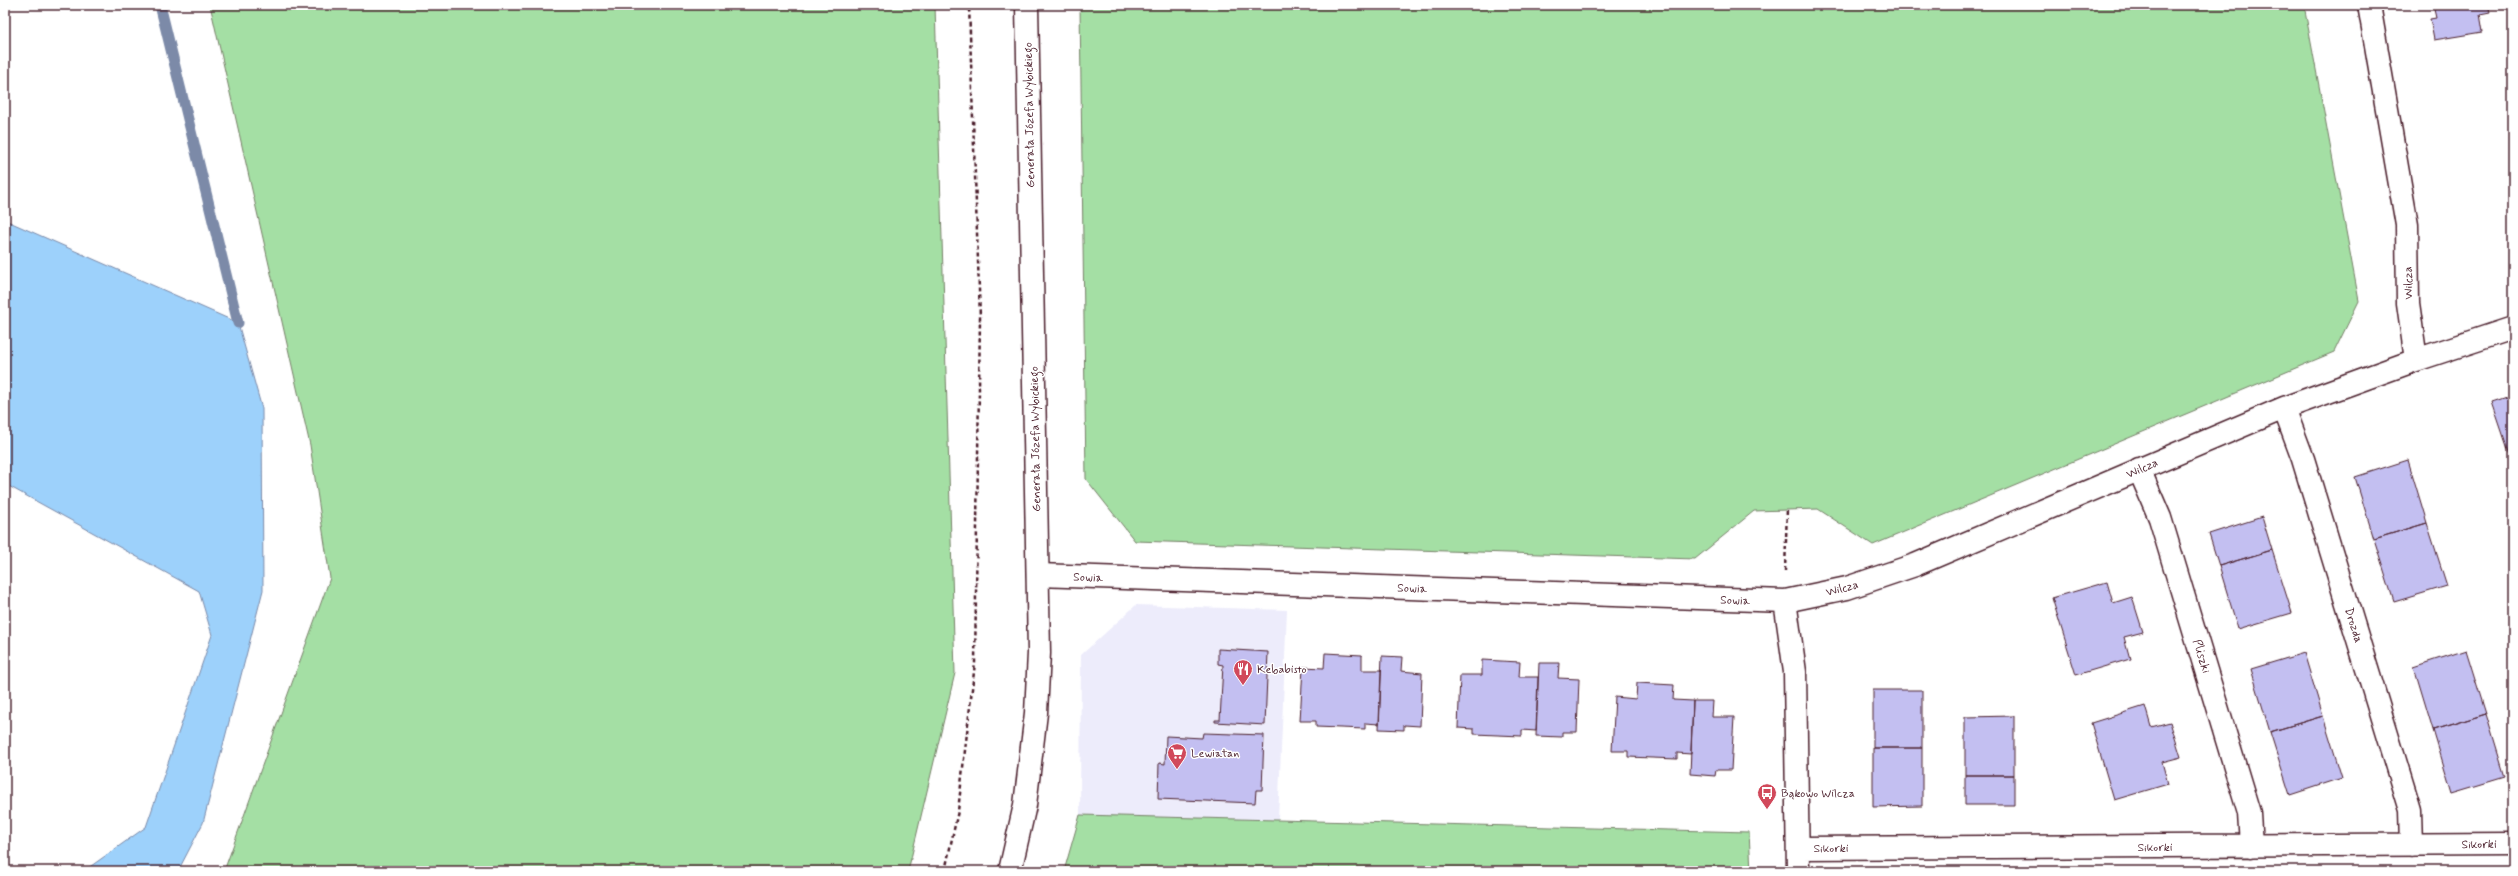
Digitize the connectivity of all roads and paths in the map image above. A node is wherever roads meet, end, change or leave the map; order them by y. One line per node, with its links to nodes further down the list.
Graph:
1 (969, 5): 15 (path)
2 (1027, 5): 9 (street, Generała Józefa Wybickiego)
3 (2369, 5): 5 (street, Wilcza)
4 (2513, 328): 5 (street)
5 (2416, 360): 6 (street, Wilcza)
6 (2284, 408): 7 (street, Wilcza); 12 (street, Drozda)
7 (2139, 469): 10 (street, Wilcza); 13 (street, Pliszki)
8 (1787, 508): 10 (path)
9 (1038, 575): 10 (street, Sowia); 16 (street, Generała Józefa Wybickiego)
10 (1785, 601): 14 (street)
11 (2513, 844): 12 (street, Sikorki)
12 (2411, 845): 13 (street, Sikorki)
13 (2252, 846): 14 (street, Sikorki)
14 (1798, 848): 17 (street)
15 (945, 871)
16 (1010, 871)
17 (1798, 871)

